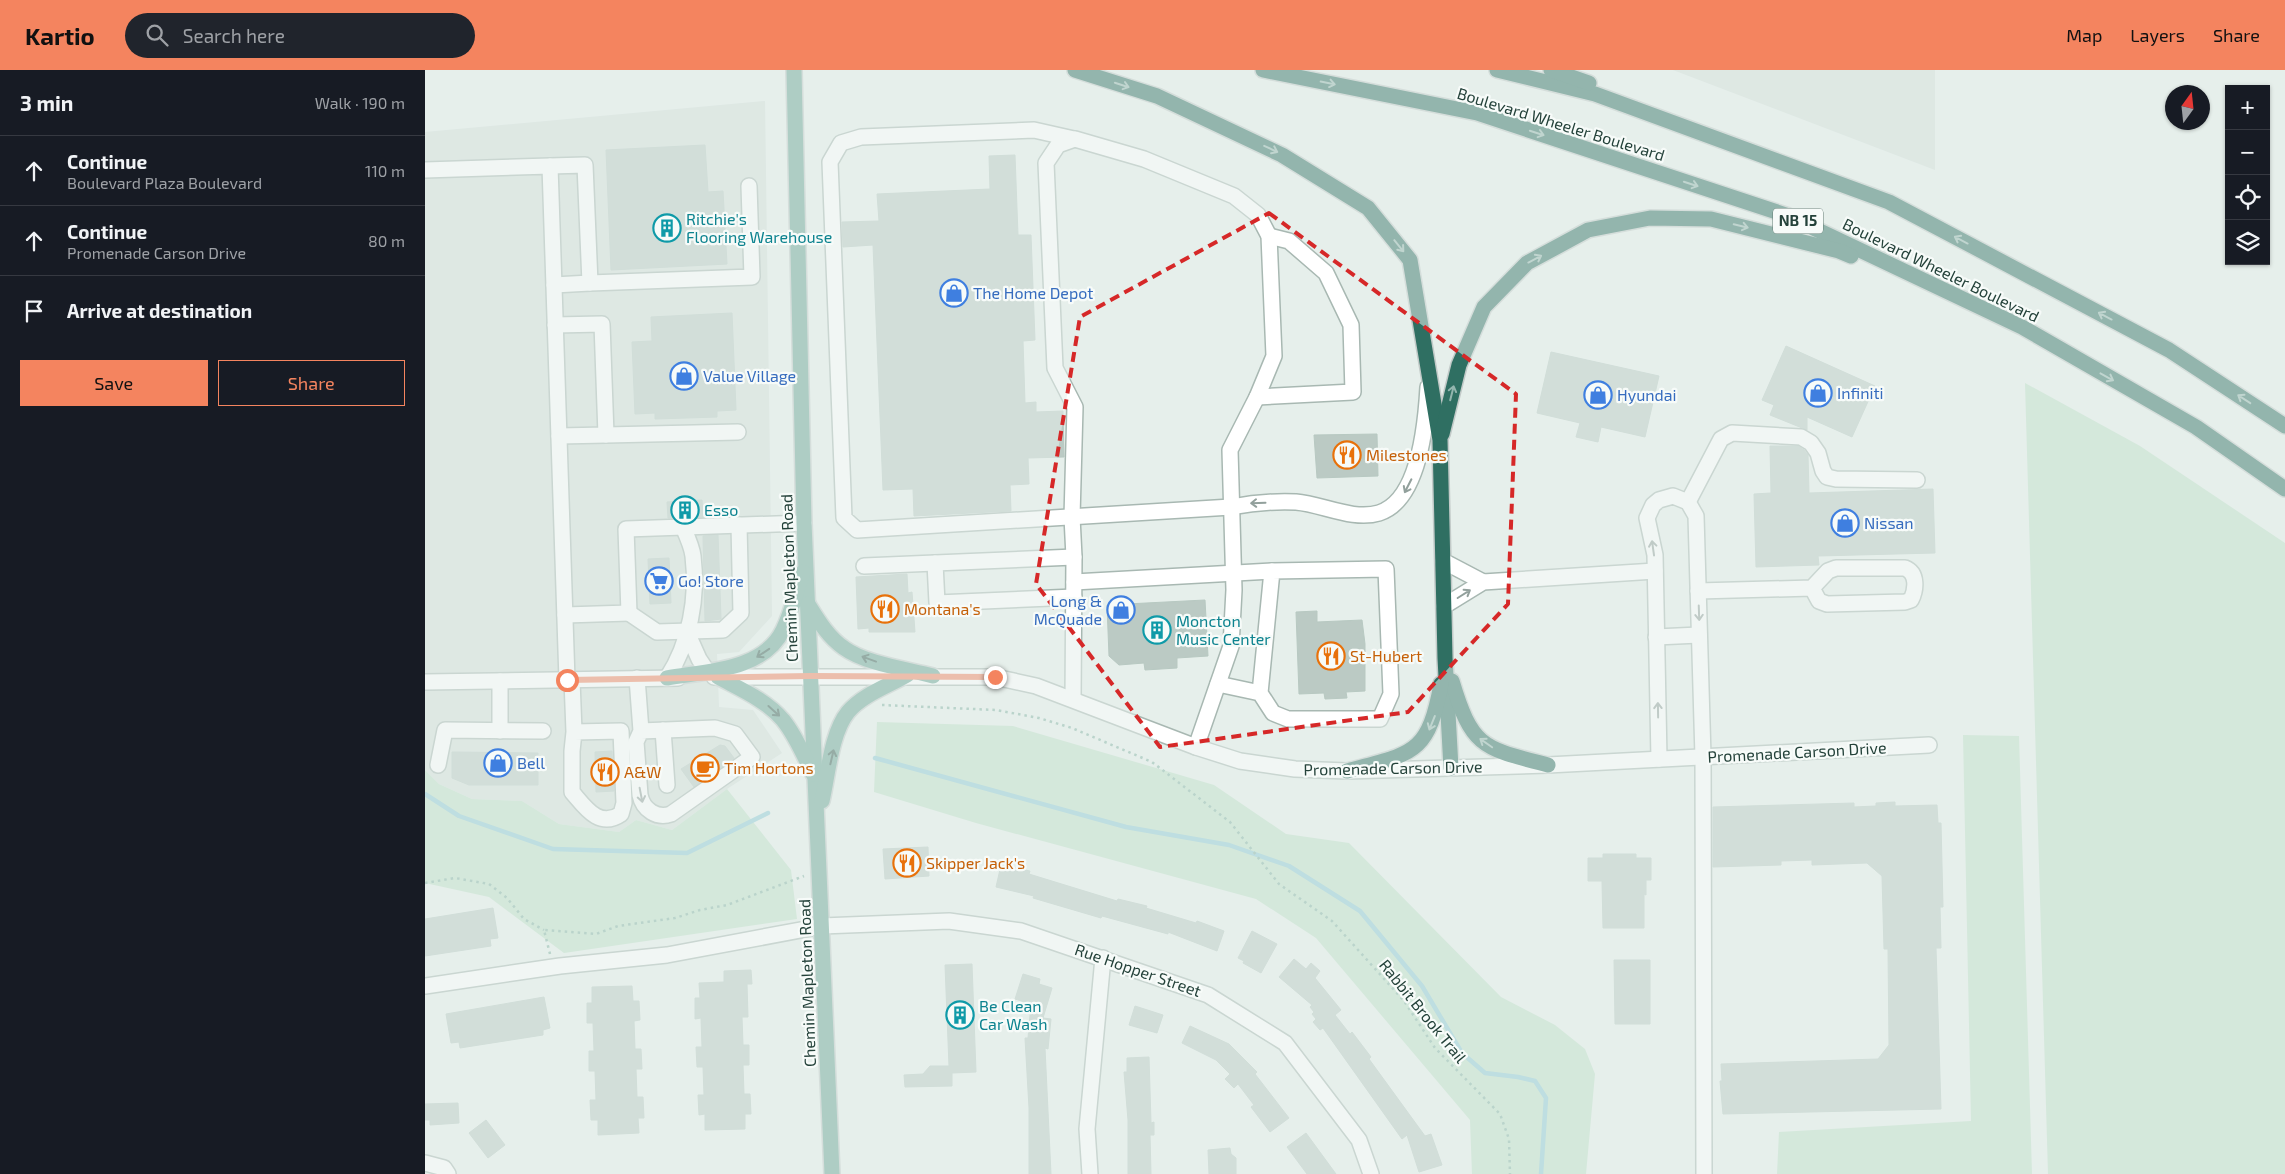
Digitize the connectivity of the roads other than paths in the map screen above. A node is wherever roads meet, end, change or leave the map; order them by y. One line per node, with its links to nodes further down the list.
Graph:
1 (794, 70): 28 (main road, Chemin Mapleton Road)
2 (1075, 70): 16 (highway, one-way to 16)
3 (1263, 70): 15 (highway, Boulevard Wheeler Boulevard / NB 15, one-way to 15)
4 (1497, 70): 10 (highway, Boulevard Wheeler Boulevard)
5 (1551, 70): 10 (highway)
6 (1075, 140): 11 (street); 27 (street); 27 (street)
7 (550, 166): 8 (street); 12 (street); 13 (street)
8 (425, 170)
9 (749, 186): 12 (street)
10 (1889, 202): 18 (highway, Boulevard Wheeler Boulevard, one-way to 10)
11 (1269, 236): 17 (street); 17 (street)
12 (589, 283): 13 (street)
13 (554, 285): 14 (street)
14 (555, 325): 20 (street); 21 (street)
15 (2088, 366): 22 (highway, one-way to 15); 24 (highway, Boulevard Wheeler Boulevard / NB 15, one-way to 24)
16 (1428, 370): 22 (highway); 26 (street, one-way to 26)
17 (1257, 397): 26 (street)
18 (2285, 426)
19 (738, 432): 20 (street)
20 (606, 435): 21 (street)
21 (559, 436): 46 (street)
22 (1440, 440): 32 (highway)
23 (1917, 480): 25 (street)
24 (2285, 489)
25 (1688, 502): 37 (street, one-way to 25); 42 (street)
26 (1231, 507): 27 (street); 38 (street)
27 (1072, 517): 31 (street)
28 (804, 523): 29 (street); 33 (main road, Chemin Mapleton Road)
29 (739, 525): 30 (street); 47 (street)
30 (683, 527): 45 (street); 47 (street)
31 (1074, 557): 34 (street); 41 (street)
32 (1443, 561): 39 (street); 44 (highway)
33 (805, 563): 43 (main road, Chemin Mapleton Road); 51 (main road, one-way to 51)
34 (935, 563): 35 (street); 41 (street)
35 (864, 566)
36 (1272, 571): 38 (street); 61 (street); 61 (street)
37 (1655, 571): 39 (street); 49 (street)
38 (1233, 574): 41 (street); 60 (street)
39 (1483, 582): 44 (street, one-way to 39)
40 (1812, 588): 40 (street); 42 (street)
41 (1074, 589): 62 (street)
42 (1698, 591): 48 (street, one-way to 48)
43 (807, 602): 53 (main road, Chemin Mapleton Road); 54 (main road, one-way to 43)
44 (1444, 606): 50 (highway)
45 (629, 613): 46 (street); 47 (street)
46 (565, 615): 57 (street)
47 (687, 632): 51 (street); 56 (street)
48 (1699, 635): 49 (street); 70 (street)
49 (1657, 636): 71 (street, one-way to 49)
50 (1445, 658): 73 (highway, one-way to 50); 74 (highway); 75 (highway, one-way to 75)
51 (713, 674): 53 (street, Promenade Carson Drive); 56 (main road); 76 (main road, one-way to 76)
52 (907, 675): 53 (street, Promenade Carson Drive); 54 (street, Promenade Carson Drive); 78 (main road, one-way to 52)
53 (811, 676): 76 (main road, Chemin Mapleton Road)
54 (933, 676): 62 (street, Promenade Carson Drive)
55 (637, 678): 56 (street); 57 (street); 66 (street)
56 (667, 678)
57 (569, 680): 58 (street); 67 (street)
58 (500, 681): 59 (street); 64 (street)
59 (425, 682)
60 (1218, 684): 61 (street); 69 (street)
61 (1260, 693)
62 (1073, 699): 69 (street, Promenade Carson Drive)
63 (663, 730): 66 (street); 66 (street, one-way to 63); 77 (street)
64 (500, 731): 65 (street); 72 (street)
65 (543, 731)
66 (641, 731)
67 (574, 732): 67 (street)
68 (1929, 745): 70 (street, Promenade Carson Drive)
69 (1196, 747): 75 (street, Promenade Carson Drive)
70 (1703, 757): 71 (street, Promenade Carson Drive); 87 (street)
71 (1659, 759): 73 (street, Promenade Carson Drive)
72 (438, 765)
73 (1548, 765): 74 (street, Promenade Carson Drive)
74 (1451, 768): 75 (street, Promenade Carson Drive)
75 (1347, 772)
76 (816, 779): 78 (main road, Chemin Mapleton Road)
77 (667, 785)
78 (818, 822): 79 (main road, Chemin Mapleton Road)
79 (822, 926): 80 (street, Rue Hopper Street); 81 (street, Rue Hopper Street); 84 (main road, Chemin Mapleton Road)
80 (1103, 958): 85 (street); 86 (street, Rue Hopper Street)
81 (425, 986)
82 (425, 1163): 83 (street)
83 (446, 1171)
84 (832, 1174)
85 (1090, 1174)
86 (1371, 1174)
87 (1704, 1174)

